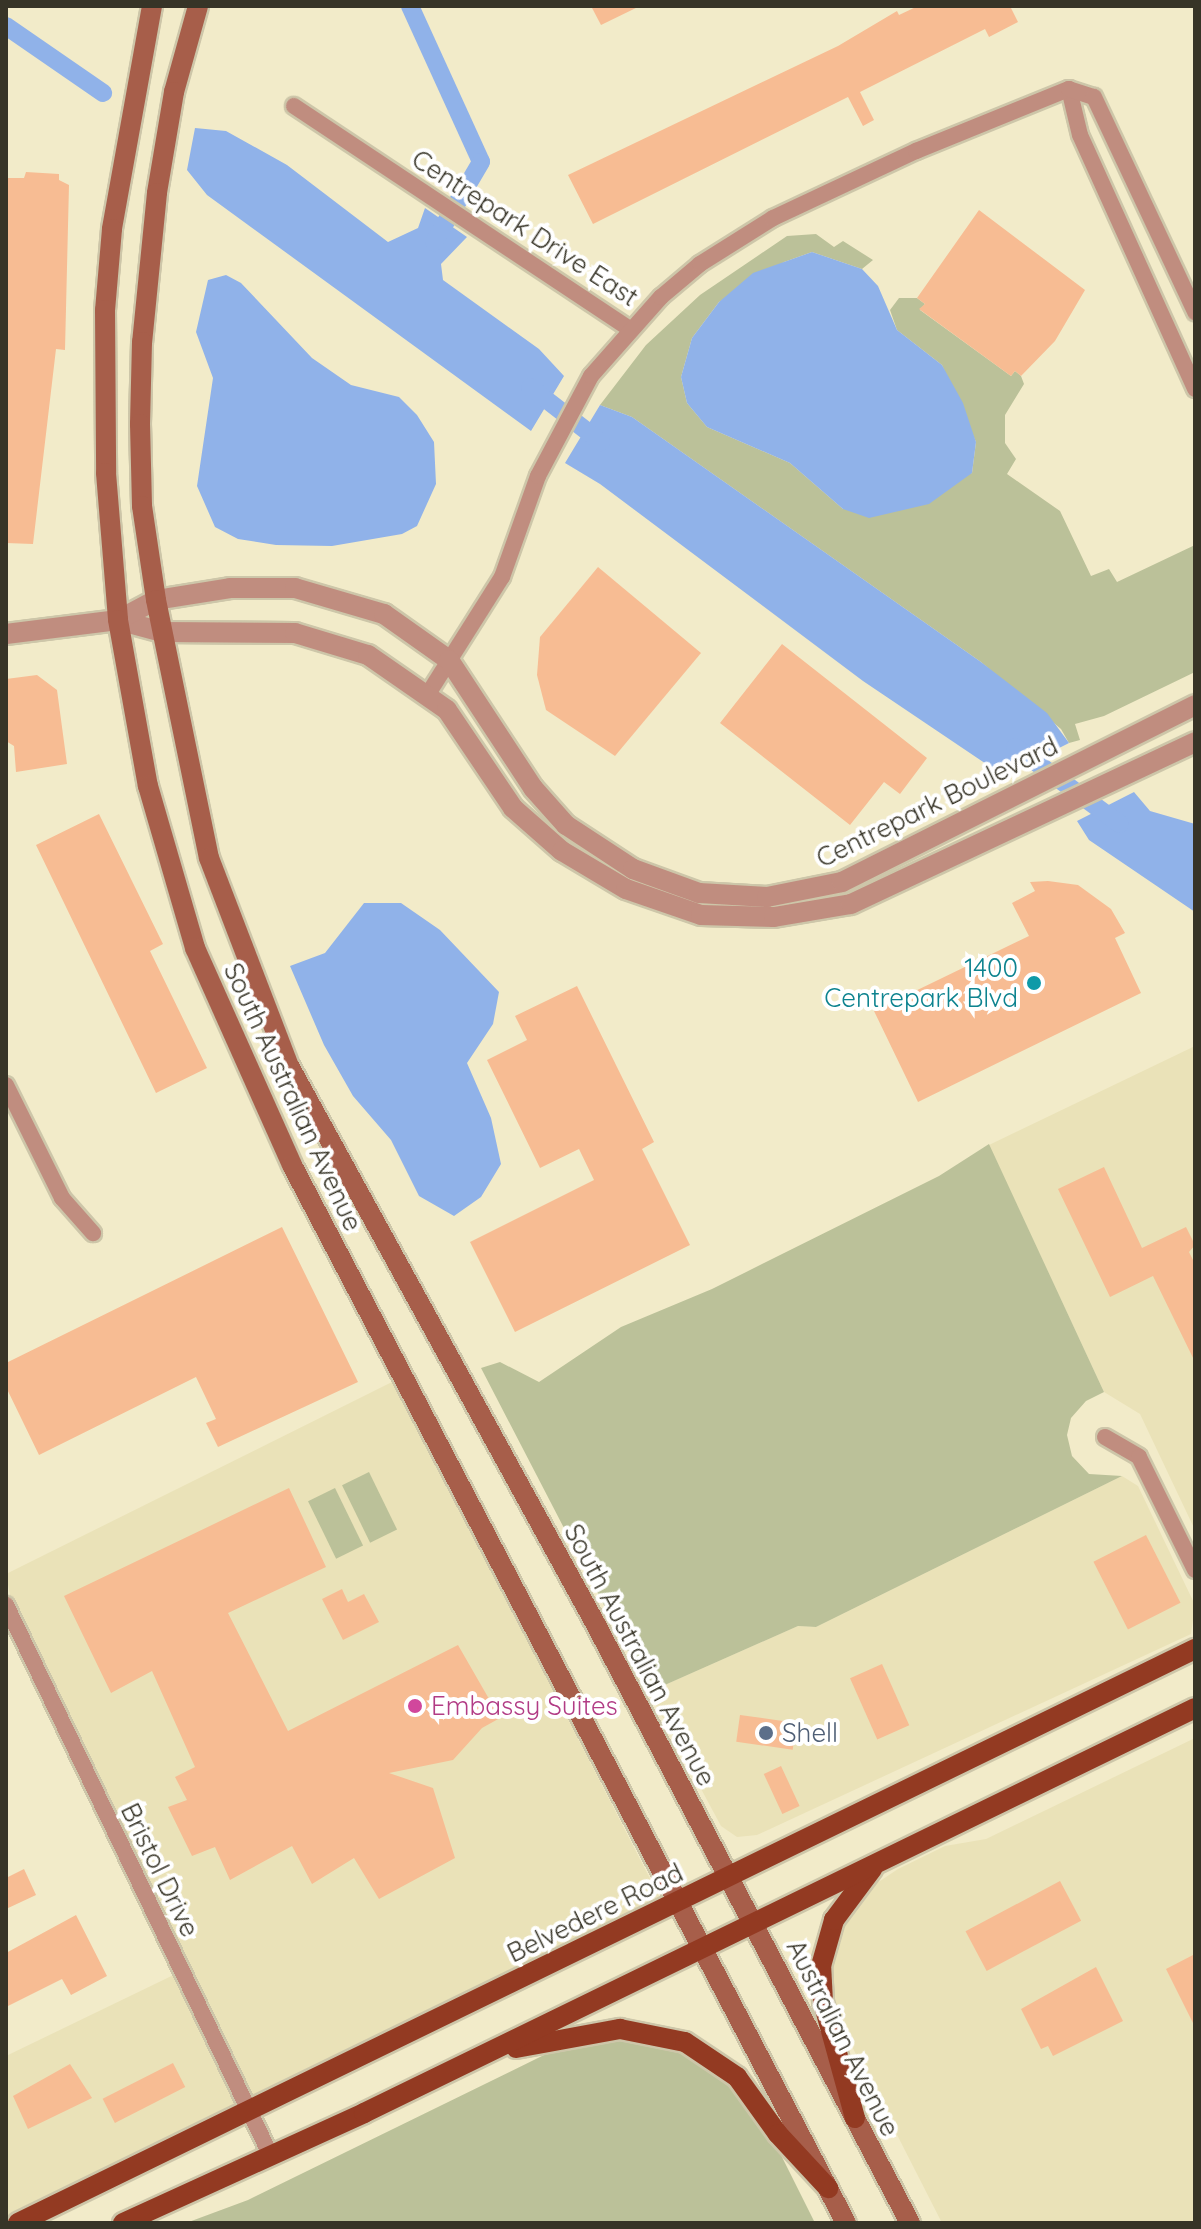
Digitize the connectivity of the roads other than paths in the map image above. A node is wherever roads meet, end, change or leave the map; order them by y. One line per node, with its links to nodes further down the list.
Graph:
1 (152, 6): 9 (main road, South Australian Avenue)
2 (198, 6): 8 (main road, South Australian Avenue)
3 (1069, 89): 5 (street); 6 (street, Centrepark Drive East); 7 (street)
4 (294, 106): 6 (street, Centrepark Drive East)
5 (1195, 312)
6 (630, 329): 12 (street)
7 (1195, 389)
8 (156, 600): 9 (street, Centrepark Boulevard); 10 (main road, South Australian Avenue); 12 (street, Centrepark Boulevard)
9 (118, 620): 10 (street, Centrepark Boulevard); 11 (street); 25 (main road, South Australian Avenue)
10 (162, 632): 13 (street, Centrepark Boulevard); 24 (main road, South Australian Avenue)
11 (6, 634)
12 (449, 660): 13 (street); 14 (street, Centrepark Boulevard)
13 (428, 694): 15 (street, Centrepark Boulevard)
14 (1195, 705)
15 (1195, 742)
16 (6, 1085): 17 (street)
17 (93, 1233)
18 (1105, 1437): 19 (street)
19 (1195, 1570)
20 (6, 1605): 29 (street, Bristol Drive)
21 (1195, 1649): 24 (main road, Belvedere Road)
22 (1195, 1708): 23 (main road)
23 (879, 1862): 26 (main road); 30 (main road)
24 (729, 1876): 25 (main road, Belvedere Road); 26 (main road, Australian Avenue)
25 (680, 1900): 27 (main road); 29 (main road, Belvedere Road)
26 (754, 1923): 27 (main road); 30 (main road, Australian Avenue)
27 (705, 1947): 28 (main road); 32 (main road)
28 (481, 2056): 31 (main road); 32 (main road)
29 (249, 2110): 31 (street, Bristol Drive); 33 (main road, Belvedere Road)
30 (855, 2118): 36 (main road, Australian Avenue)
31 (271, 2156): 34 (main road)
32 (828, 2188): 35 (main road)
33 (18, 2223)
34 (123, 2223)
35 (846, 2223)
36 (910, 2223)

